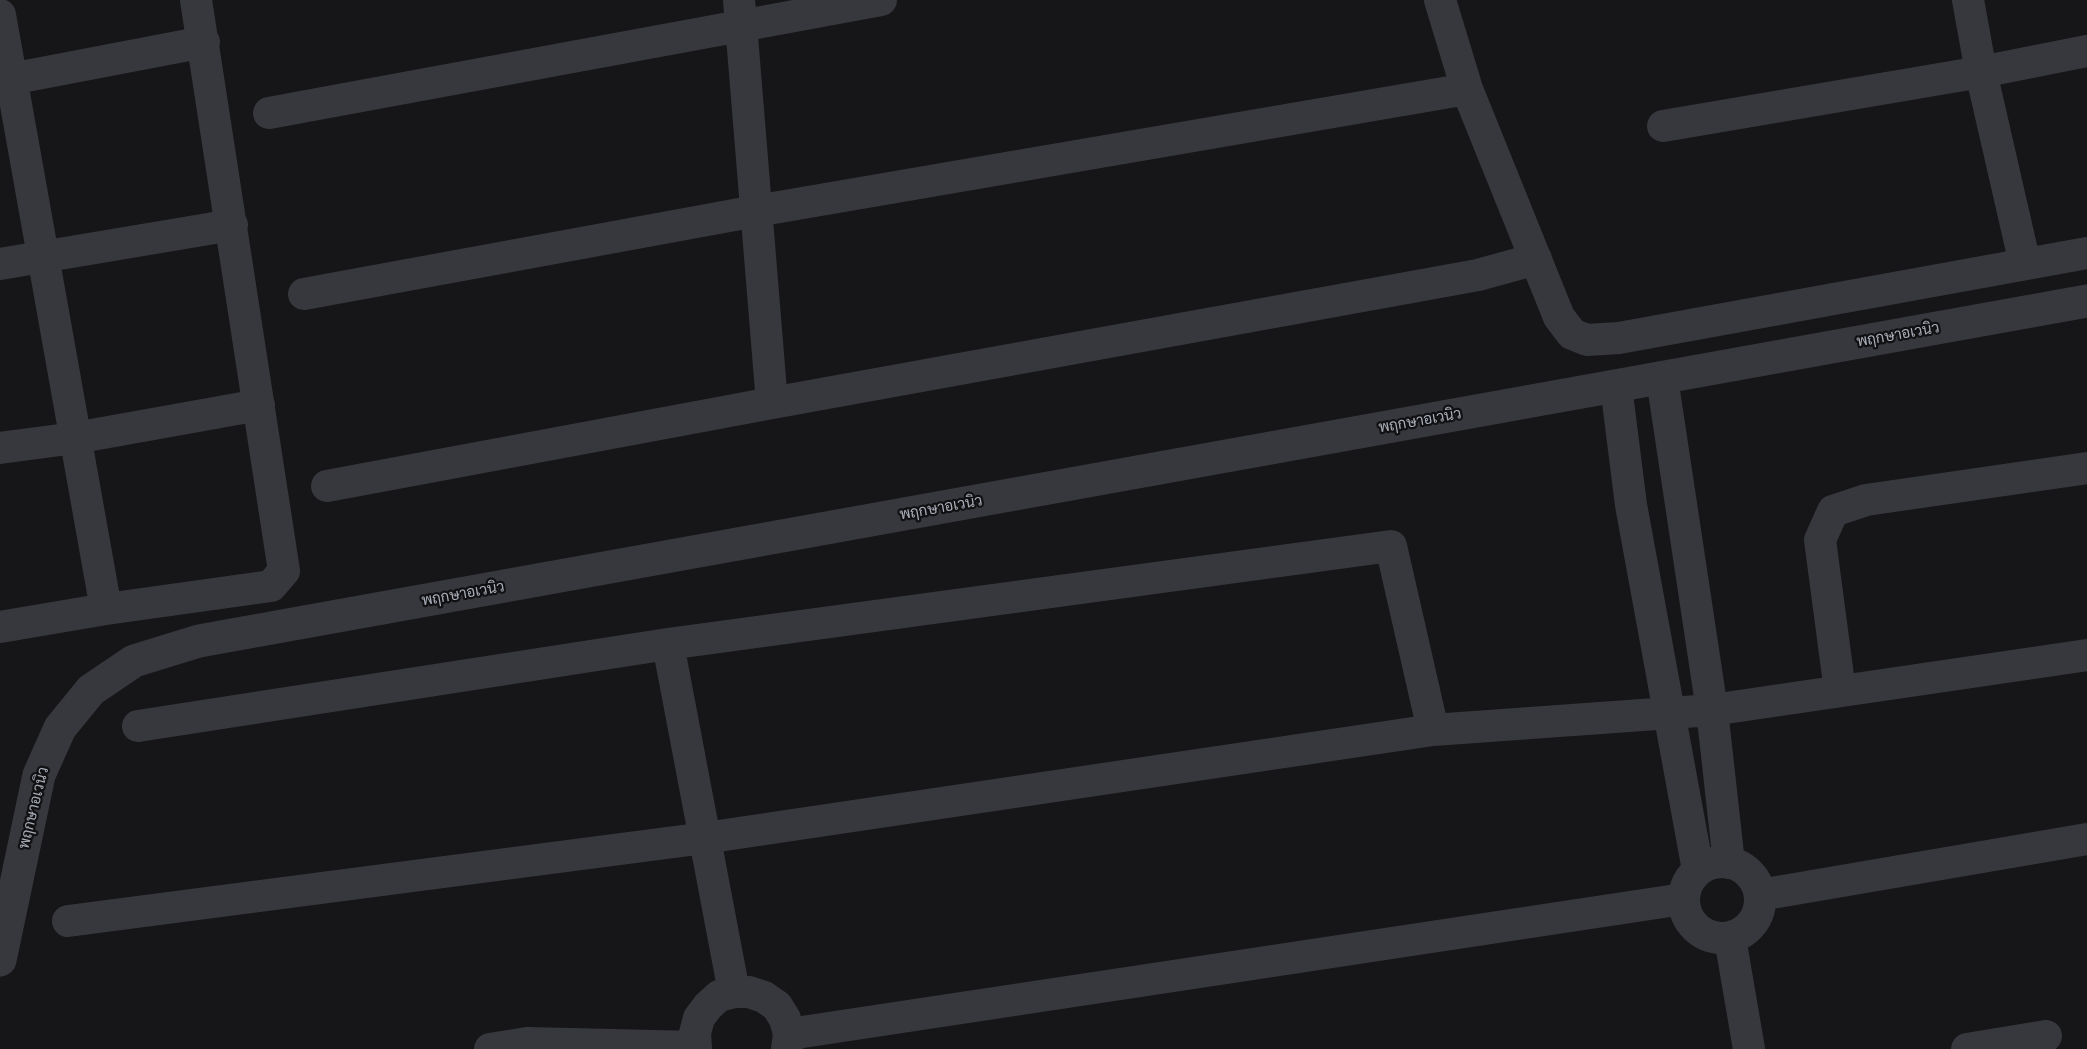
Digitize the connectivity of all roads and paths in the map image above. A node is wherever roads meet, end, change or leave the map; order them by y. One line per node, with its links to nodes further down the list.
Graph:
1 (196, 0): 7 (street)
2 (881, 0): 5 (street)
3 (1440, 0): 11 (street)
4 (1968, 0): 9 (street)
5 (740, 13): 12 (street); 14 (street)
6 (0, 15): 10 (street)
7 (204, 42): 10 (street); 15 (street)
8 (2087, 51): 9 (street)
9 (1982, 72): 13 (street); 20 (street)
10 (5, 80): 17 (street)
11 (1467, 89): 14 (street); 18 (street)
12 (269, 113)
13 (1663, 126)
14 (756, 211): 21 (street); 25 (street)
15 (232, 225): 17 (street); 26 (street)
16 (2087, 253): 20 (street)
17 (42, 257): 19 (street); 27 (street)
18 (1536, 259): 20 (street); 25 (street)
19 (0, 264)
20 (2025, 264)
21 (304, 294)
22 (2087, 301): 23 (street, พฤกษาอเวนิว)
23 (1662, 378): 24 (street, พฤกษาอเวนิว); 36 (street)
24 (1616, 386): 37 (street); 48 (street, พฤกษาอเวนิว)
25 (772, 403): 30 (street)
26 (259, 405): 27 (street); 31 (street)
27 (75, 438): 28 (street); 31 (street)
28 (0, 448)
29 (2087, 468): 35 (street)
30 (327, 486)
31 (106, 609): 32 (street)
32 (0, 627)
33 (669, 644): 38 (street); 39 (street); 40 (street)
34 (2087, 655): 35 (street)
35 (1840, 691): 36 (street)
36 (1712, 710): 37 (street); 42 (street)
37 (1670, 715): 39 (street); 43 (street)
38 (138, 726)
39 (1433, 730): 40 (street)
40 (705, 838): 46 (street); 49 (street)
41 (2087, 839): 44 (street)
42 (1729, 862): 43 (street); 44 (street)
43 (1698, 870): 45 (street)
44 (1760, 895): 47 (street)
45 (1683, 899): 47 (street); 51 (street)
46 (68, 921)
47 (1730, 938): 54 (street)
48 (0, 960)
49 (734, 992): 51 (street); 52 (street)
50 (2046, 1036): 55 (street)
51 (788, 1041)
52 (696, 1048): 53 (street)
53 (490, 1049)
54 (1749, 1049)
55 (1967, 1049)

